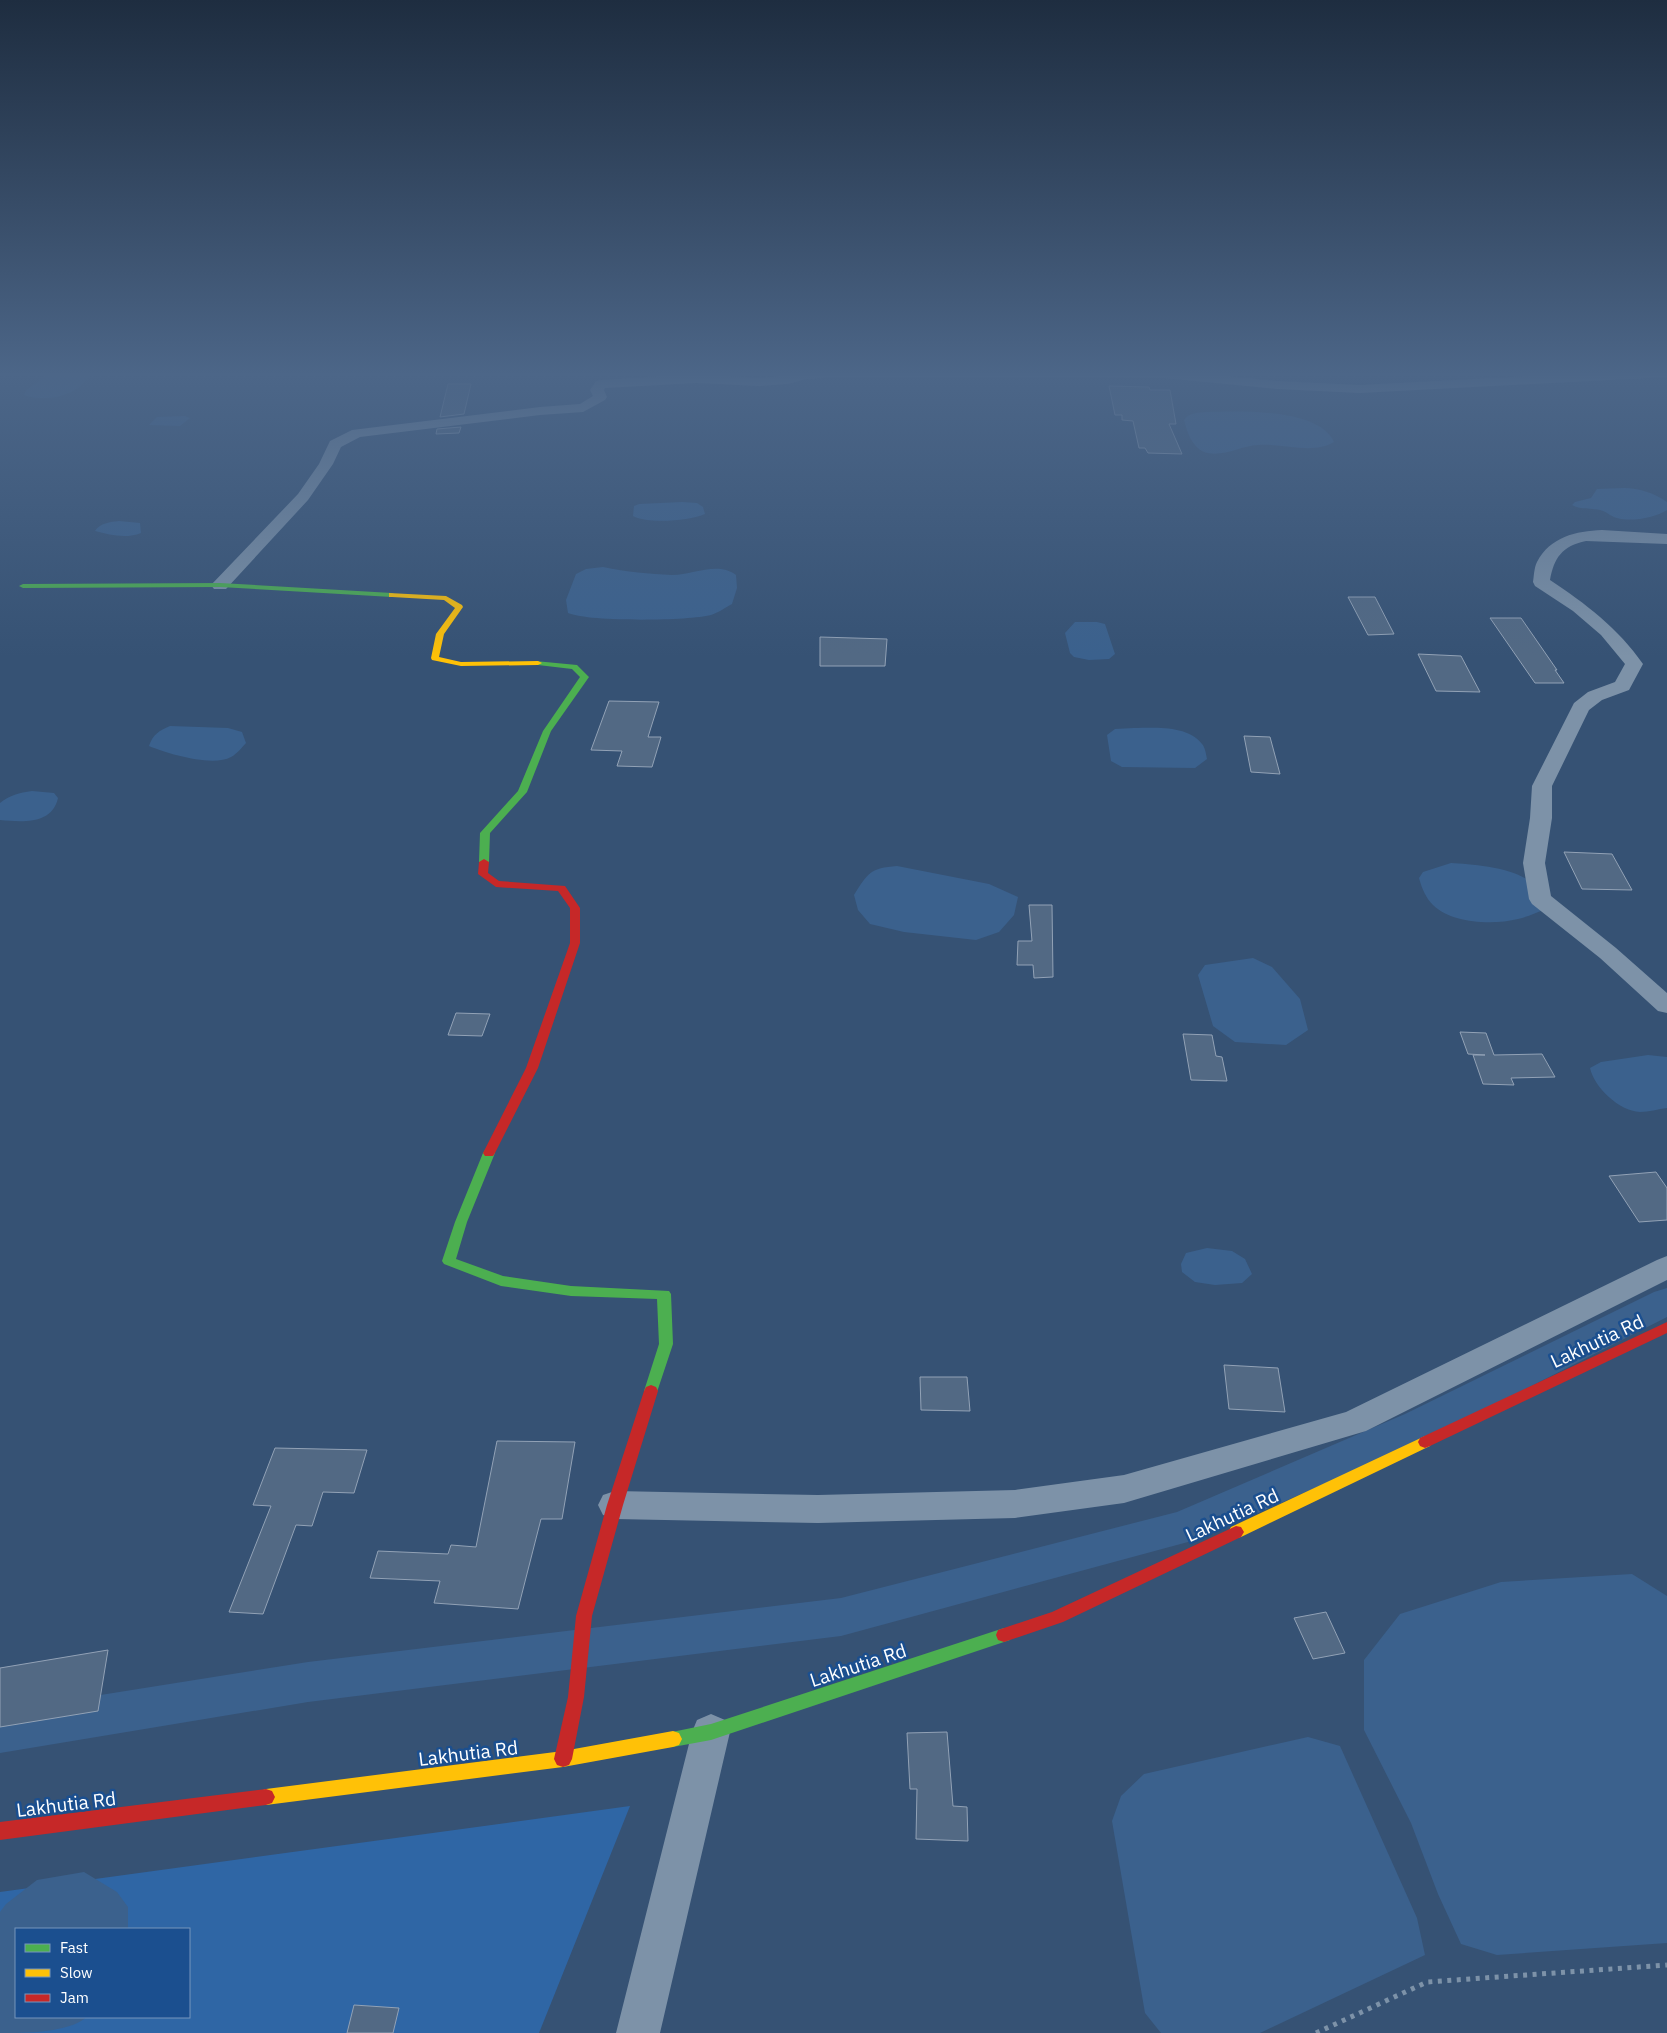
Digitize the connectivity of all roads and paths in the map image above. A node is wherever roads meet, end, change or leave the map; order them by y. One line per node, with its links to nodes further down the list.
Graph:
1 (324, 467): 3 (street)
2 (1667, 539): 5 (street)
3 (220, 585): 4 (street); 8 (street)
4 (23, 586)
5 (1667, 1006)
6 (1667, 1266): 8 (street)
7 (1667, 1327): 9 (street, Lakhutia Rd)
8 (615, 1506): 10 (street)
9 (711, 1732): 10 (street, Lakhutia Rd); 13 (street)
10 (563, 1759): 11 (street, Lakhutia Rd)
11 (0, 1831)
12 (1667, 1965): 14 (path)
13 (638, 2033)
14 (1316, 2033)

